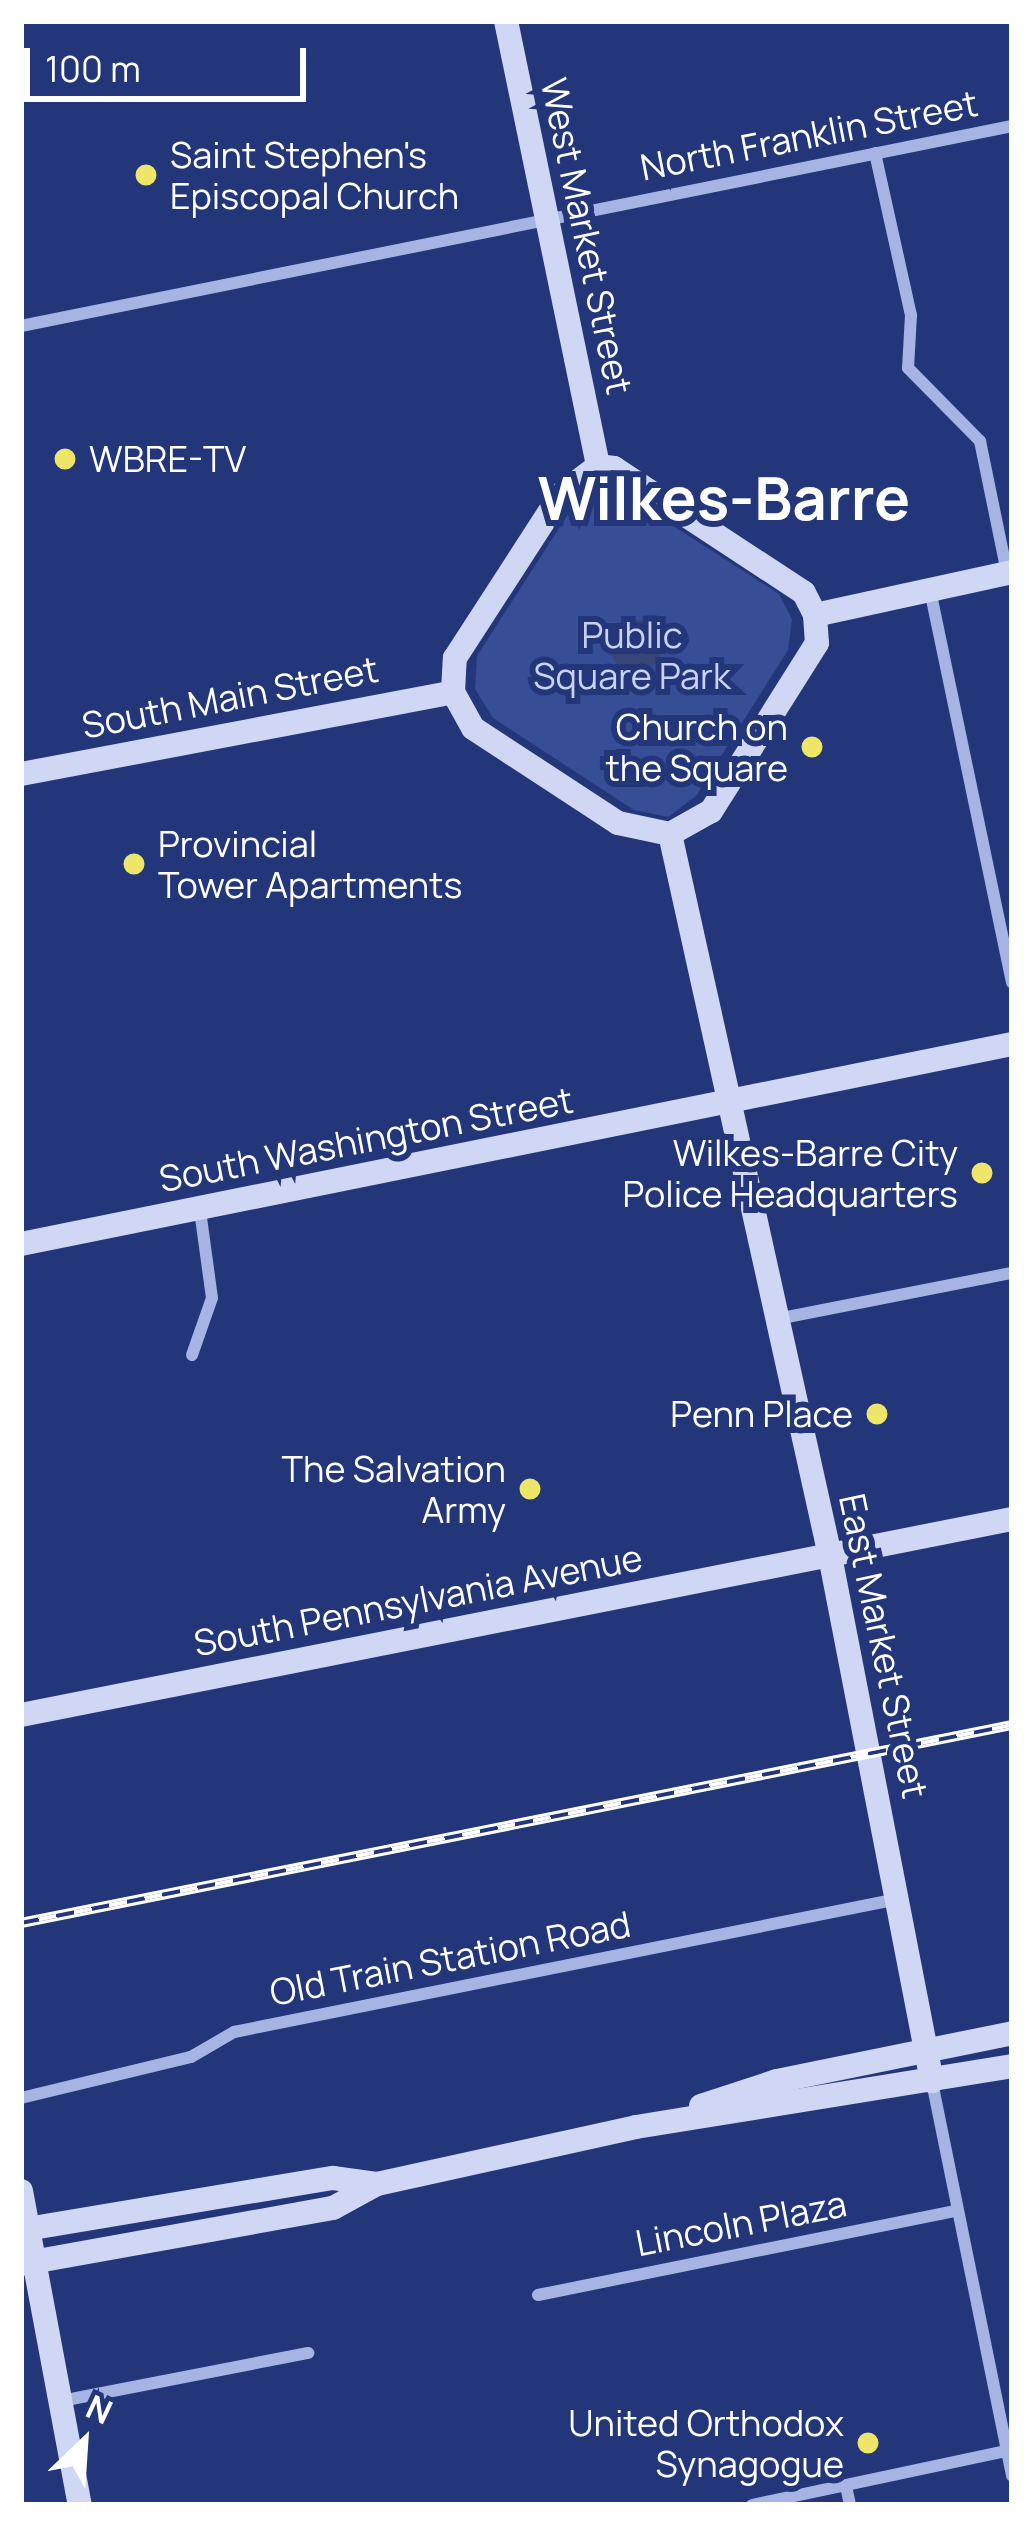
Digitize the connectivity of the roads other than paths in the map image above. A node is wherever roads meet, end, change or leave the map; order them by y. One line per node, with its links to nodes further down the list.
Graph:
1 (506, 21): 4 (main road, West Market Street)
2 (1012, 127): 3 (street, North Franklin Street)
3 (875, 153): 4 (street, North Franklin Street); 7 (street)
4 (546, 217): 5 (street, North Franklin Street); 6 (main road, West Market Street)
5 (21, 326)
6 (598, 466): 9 (main road); 10 (main road)
7 (1010, 573): 8 (main road)
8 (930, 589): 9 (main road); 13 (street)
9 (815, 615): 12 (main road)
10 (453, 692): 11 (main road, South Main Street); 12 (main road)
11 (21, 774)
12 (670, 834): 15 (main road, East Market Street)
13 (1012, 983)
14 (1012, 1044): 15 (main road, South Washington Street)
15 (726, 1101): 16 (main road, South Washington Street); 19 (main road, East Market Street)
16 (200, 1210): 17 (main road, South Washington Street); 20 (street)
17 (21, 1244)
18 (1012, 1273): 19 (street)
19 (776, 1319): 22 (main road, East Market Street)
20 (192, 1355)
21 (1012, 1519): 22 (main road, South Pennsylvania Avenue)
22 (830, 1556): 23 (main road, South Pennsylvania Avenue); 24 (main road, East Market Street)
23 (21, 1715)
24 (899, 1899): 26 (main road, East Market Street); 29 (street, Old Train Station Road)
25 (1012, 2033): 26 (main road)
26 (927, 2047): 28 (main road, East Market Street); 30 (main road)
27 (1012, 2066): 28 (main road)
28 (932, 2080): 30 (main road); 33 (street, East Market Street)
29 (21, 2098)
30 (636, 2127): 31 (main road)
31 (377, 2184): 34 (main road); 35 (main road)
32 (21, 2191): 34 (main road)
33 (956, 2211): 36 (street, Lincoln Plaza); 39 (street, East Market Street)
34 (24, 2229): 35 (main road)
35 (28, 2263): 38 (main road)
36 (538, 2295)
37 (308, 2353): 38 (street)
38 (60, 2402): 42 (main road)
39 (1009, 2450): 40 (street, East Market Street); 41 (street)
40 (1012, 2476)
41 (846, 2486): 43 (street); 44 (street)
42 (80, 2505)
43 (752, 2505)
44 (850, 2505)

